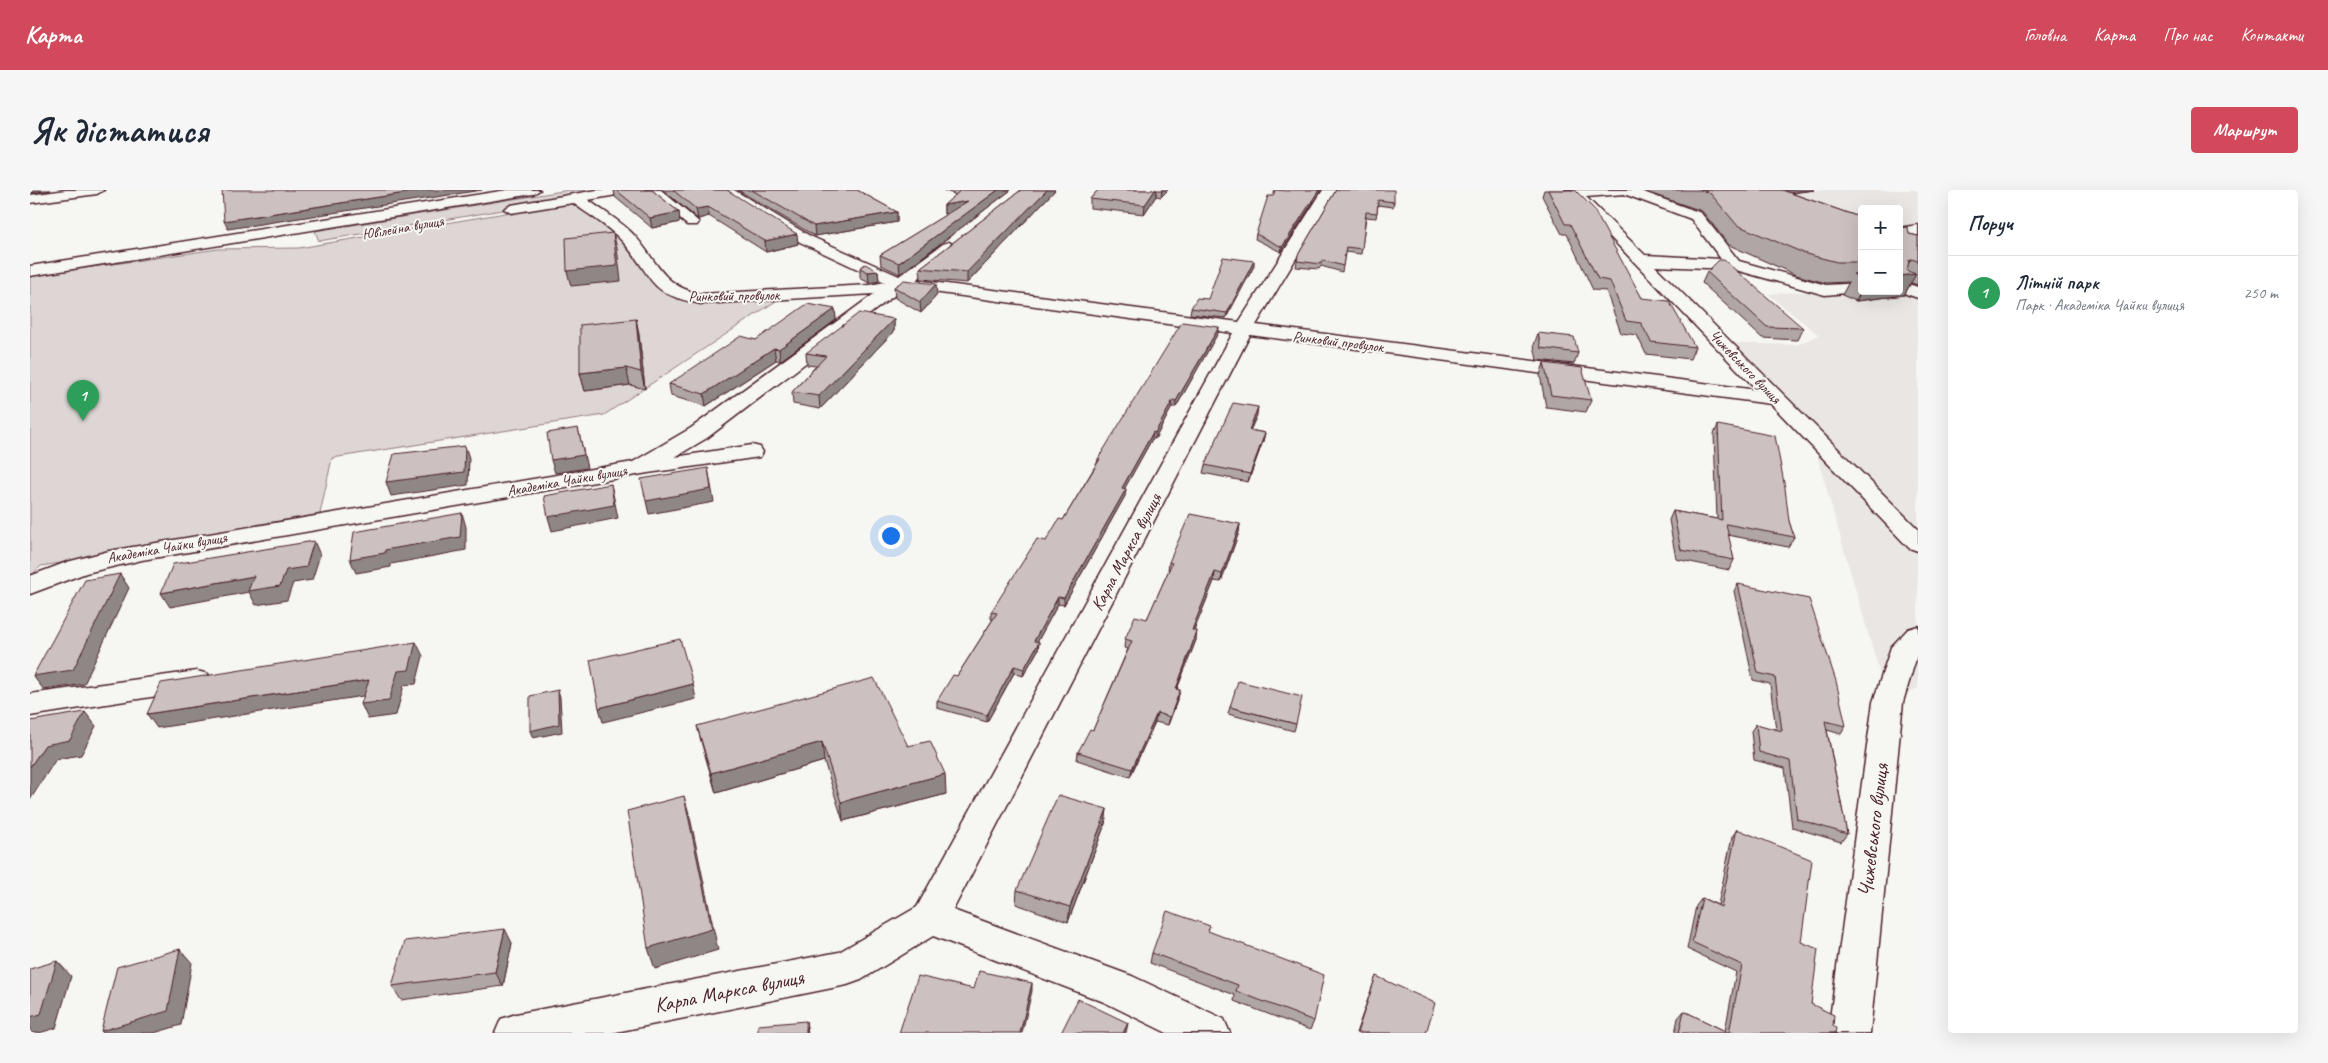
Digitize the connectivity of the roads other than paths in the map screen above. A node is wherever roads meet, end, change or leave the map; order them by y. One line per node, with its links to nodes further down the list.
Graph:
1 (97, 190): 10 (street)
2 (534, 190): 13 (street, Ювілейна вулиця)
3 (622, 190): 9 (street)
4 (652, 190): 12 (street)
5 (724, 190): 21 (street, Ринковий провулок)
6 (1330, 190): 25 (street, Карла Маркса вулиця)
7 (1625, 190): 8 (street); 19 (street)
8 (1574, 191): 18 (street, Чижевського вулиця)
9 (576, 198): 11 (street); 21 (street, Ринковий провулок)
10 (30, 199)
11 (500, 211)
12 (692, 222)
13 (315, 225): 17 (street, Ювілейна вулиця); 17 (street, Ювілейна вулиця)
14 (1918, 230): 15 (street)
15 (1903, 232)
16 (962, 237): 21 (street, Академіка Чайки вулиця)
17 (182, 247): 20 (street, Ювілейна вулиця)
18 (1640, 260): 19 (street); 26 (street, Чижевського вулиця)
19 (1733, 264): 23 (street)
20 (30, 271)
21 (902, 283): 25 (street, Ринковий провулок); 28 (street, Академіка Чайки вулиця)
22 (1903, 287): 24 (street)
23 (1858, 288)
24 (1918, 292)
25 (1244, 329): 26 (street, Ринковий провулок); 34 (street, Карла Маркса вулиця)
26 (1776, 399): 29 (street, Чижевського вулиця)
27 (752, 452): 28 (street)
28 (640, 468): 30 (street, Академіка Чайки вулиця)
29 (1918, 543)
30 (30, 586)
31 (1918, 635): 37 (street, Чижевського вулиця)
32 (225, 676): 33 (street)
33 (30, 705)
34 (930, 918): 35 (street, Карла Маркса вулиця); 36 (street)
35 (516, 1033)
36 (1209, 1033)
37 (1849, 1033)

